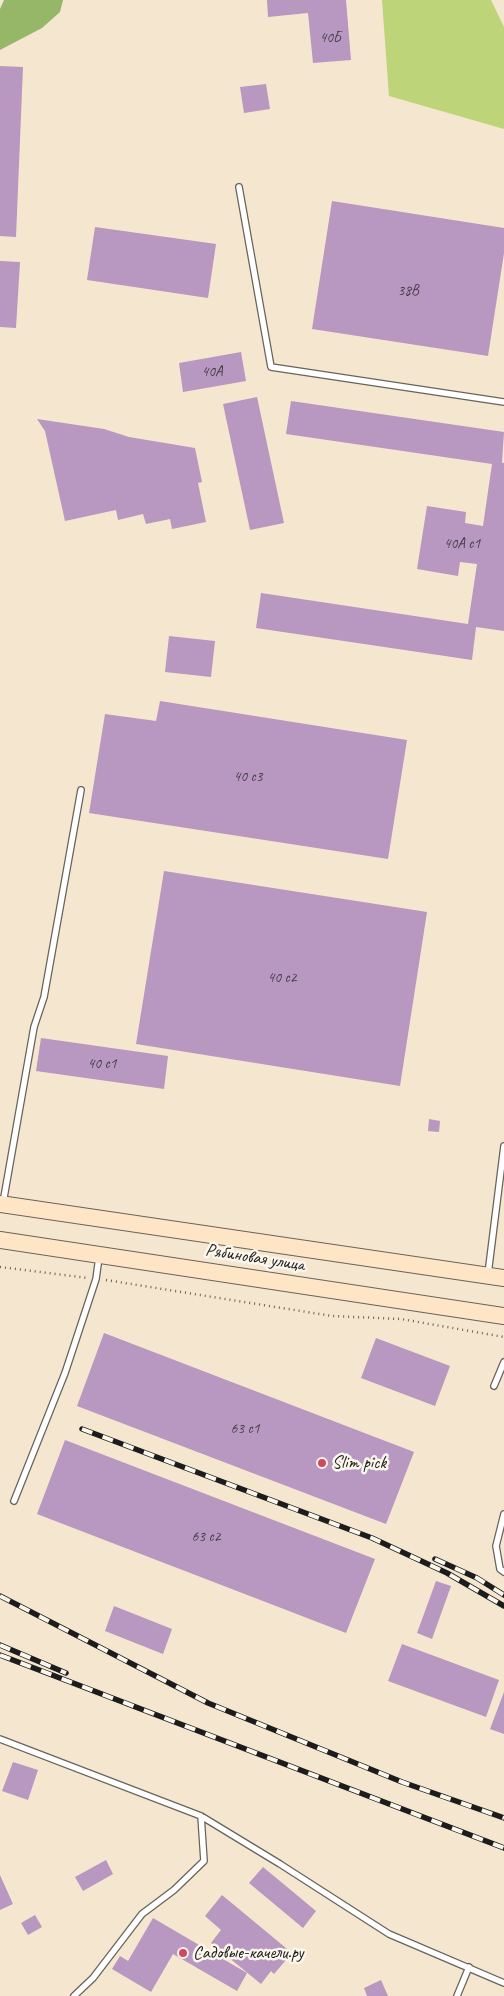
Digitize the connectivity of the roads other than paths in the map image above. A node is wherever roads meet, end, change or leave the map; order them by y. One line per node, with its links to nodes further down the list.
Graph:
1 (239, 187): 2 (lane)
2 (504, 402)
3 (80, 790): 5 (lane)
4 (504, 1146): 8 (lane)
5 (1, 1204): 8 (main road, Рябиновая улица)
6 (0, 1240): 7 (main road, Рябиновая улица)
7 (99, 1255): 10 (main road, Рябиновая улица); 13 (lane)
8 (487, 1276): 9 (main road, Рябиновая улица)
9 (504, 1278)
10 (504, 1316)
11 (504, 1362): 12 (lane)
12 (494, 1386)
13 (14, 1501)
14 (504, 1514): 15 (lane)
15 (504, 1572)
16 (0, 1739): 17 (lane)
17 (201, 1816): 18 (lane); 20 (lane)
18 (469, 1967): 19 (lane); 21 (lane)
19 (504, 1984)
20 (74, 1996)
21 (457, 1996)

